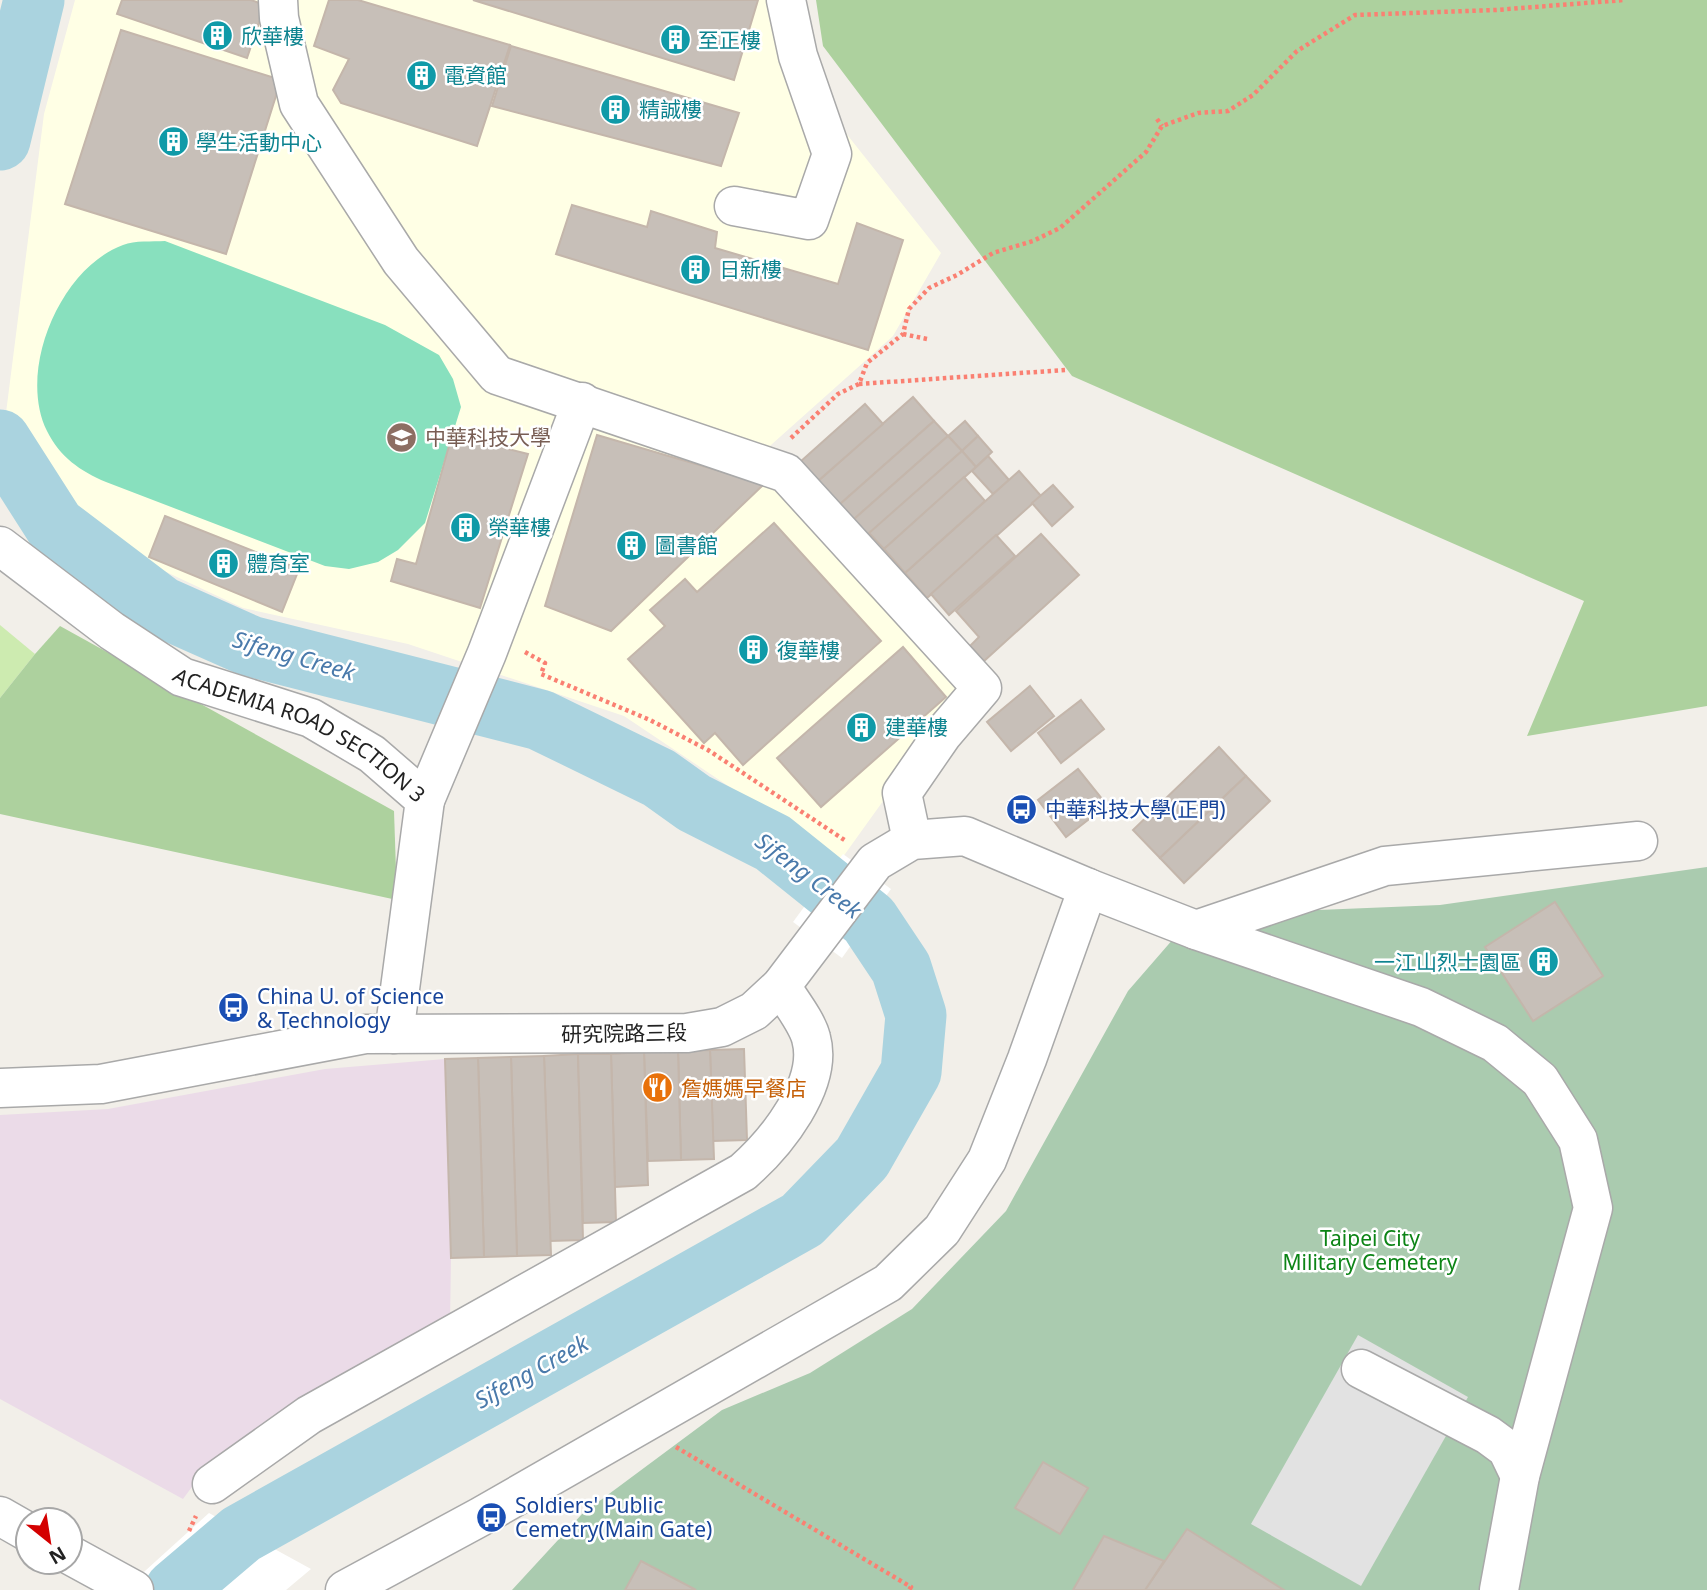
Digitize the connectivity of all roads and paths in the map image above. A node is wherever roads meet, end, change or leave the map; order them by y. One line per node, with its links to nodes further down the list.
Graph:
1 (278, 0): 13 (street)
2 (786, 0): 8 (street)
3 (1497, 0): 5 (path)
4 (1624, 0): 5 (path)
5 (1496, 10): 7 (path)
6 (1157, 119): 7 (path)
7 (1162, 126): 9 (path)
8 (734, 206)
9 (903, 334): 10 (path); 12 (path)
10 (927, 339)
11 (1065, 370): 12 (path)
12 (859, 384): 14 (path)
13 (582, 402): 14 (street); 16 (street)
14 (779, 470): 18 (street)
15 (0, 545): 17 (street, ACADEMIA ROAD SECTION 3)
16 (489, 646): 17 (street); 20 (path)
17 (425, 800): 24 (street, ACADEMIA ROAD SECTION 3)
18 (912, 840): 20 (street); 21 (street)
19 (1638, 841): 22 (street)
20 (871, 867): 23 (street, 研究院路三段)
21 (1088, 888): 22 (street); 27 (street)
22 (1196, 930): 28 (street)
23 (781, 986): 24 (street, 研究院路三段); 29 (street)
24 (394, 1034): 25 (street)
25 (0, 1088)
26 (1361, 1369): 28 (street)
27 (639, 1424): 32 (street); 33 (path)
28 (1520, 1476): 34 (street)
29 (212, 1484)
30 (84, 1563): 31 (street)
31 (131, 1588)
32 (345, 1590)
33 (909, 1590)
34 (1499, 1590)

